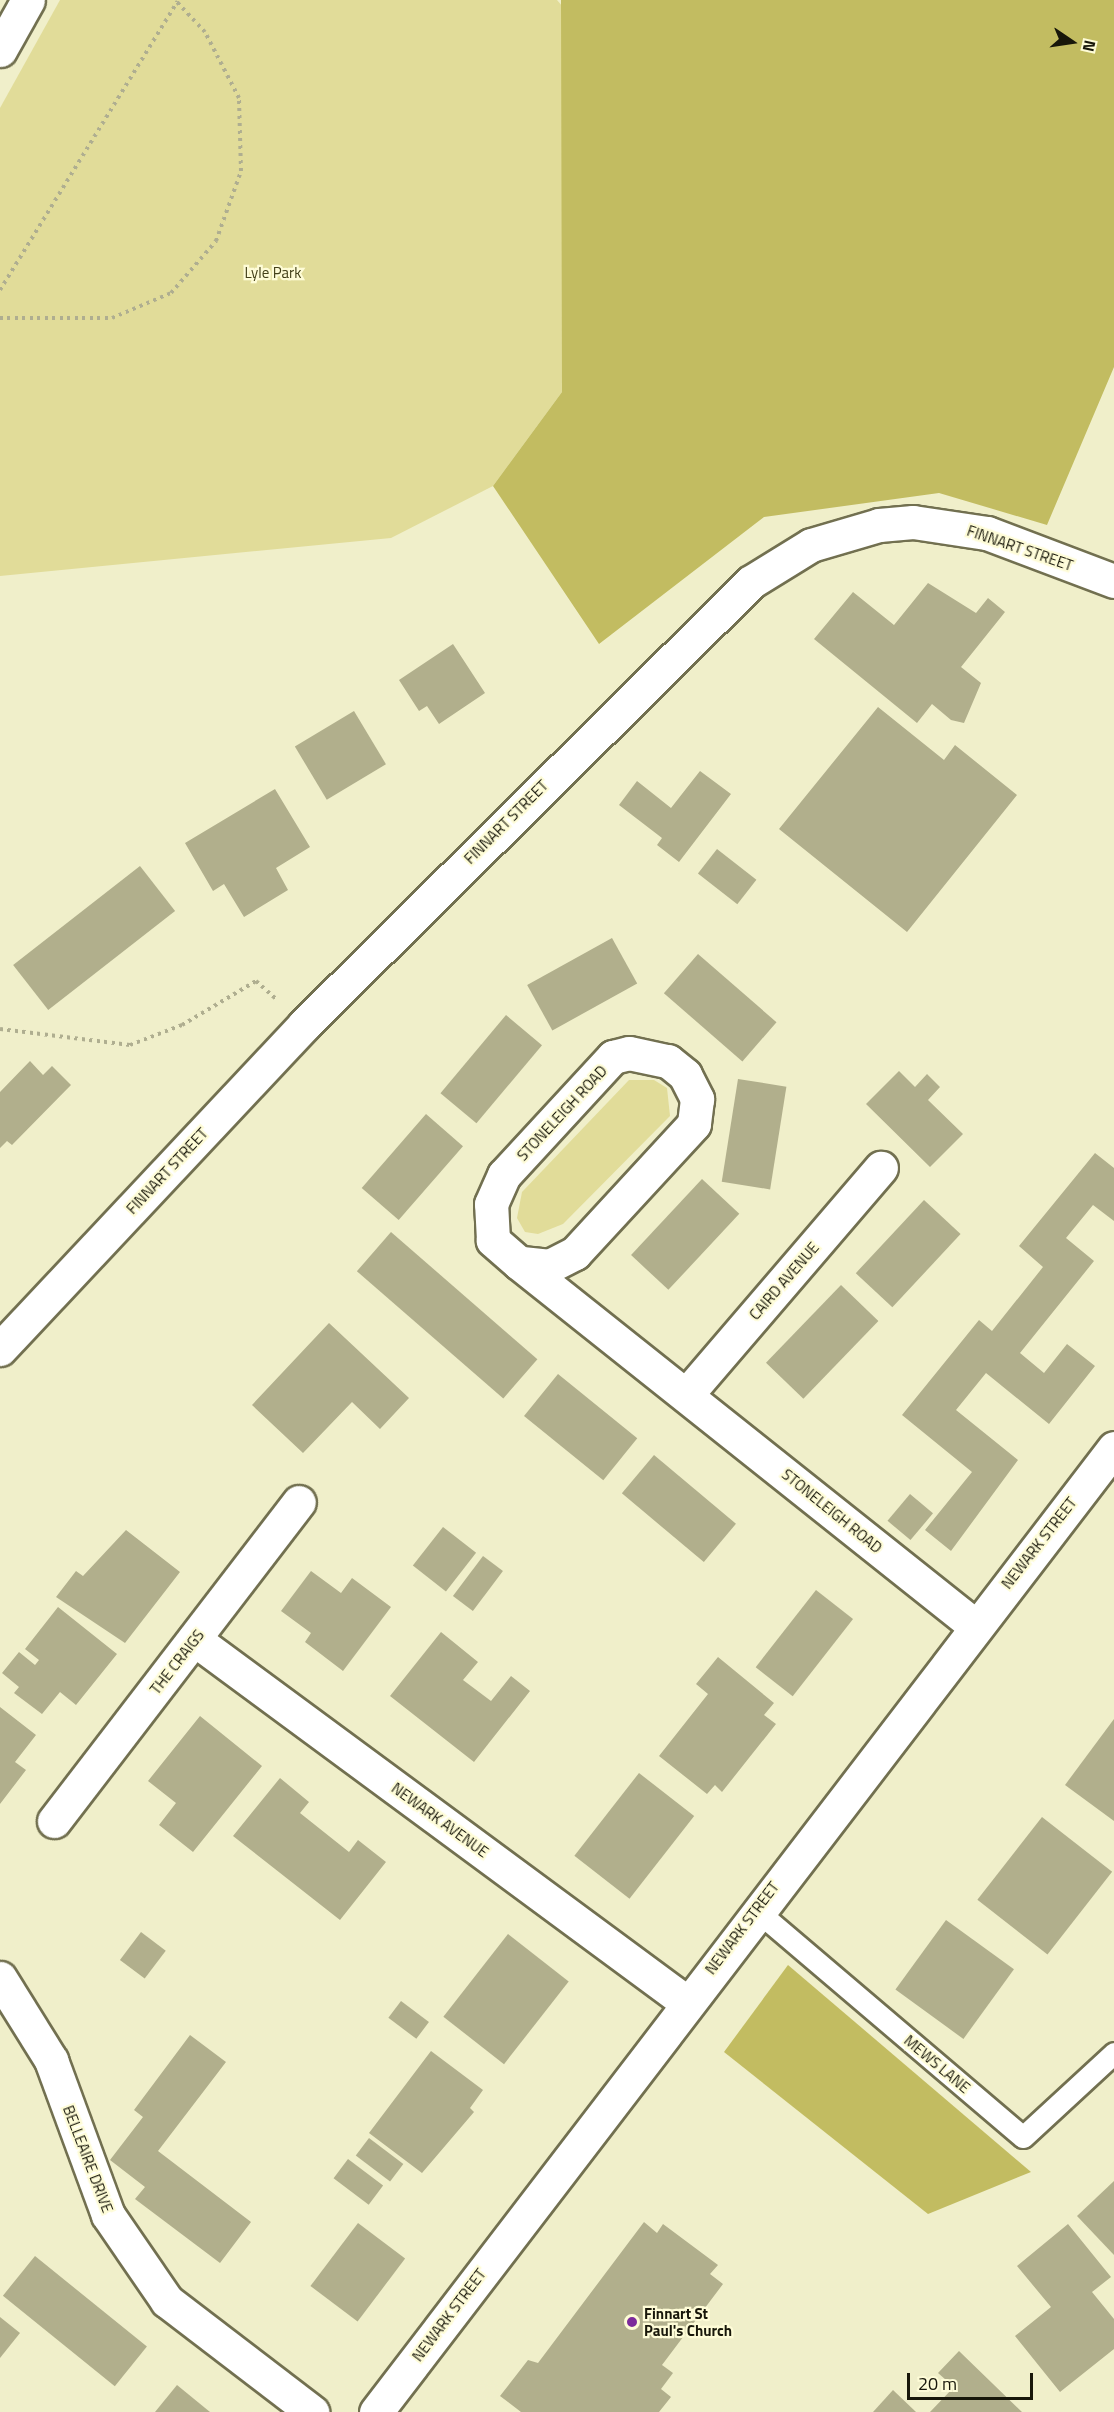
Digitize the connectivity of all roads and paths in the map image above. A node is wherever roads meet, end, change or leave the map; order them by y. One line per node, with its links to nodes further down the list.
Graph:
1 (27, 0): 3 (street)
2 (178, 1): 4 (path); 5 (path)
3 (0, 50)
4 (0, 290)
5 (0, 318)
6 (1114, 581): 7 (street, FINNART STREET)
7 (304, 1025): 8 (path); 11 (street, FINNART STREET)
8 (0, 1029)
9 (881, 1168): 12 (street, CAIRD AVENUE)
10 (519, 1263): 10 (street, STONELEIGH ROAD); 12 (street, STONELEIGH ROAD)
11 (0, 1348)
12 (687, 1394): 15 (street, STONELEIGH ROAD)
13 (1114, 1448): 15 (street, NEWARK STREET)
14 (299, 1502): 16 (street, THE CRAIGS)
15 (974, 1625): 18 (street, NEWARK STREET)
16 (194, 1639): 17 (street, THE CRAIGS); 20 (street, NEWARK AVENUE)
17 (54, 1821)
18 (756, 1910): 20 (street, NEWARK STREET); 21 (lane, MEWS LANE)
19 (0, 1978): 22 (street, BELLEAIRE DRIVE)
20 (686, 2002): 23 (street, NEWARK STREET)
21 (1114, 2053)
22 (312, 2412)
23 (376, 2412)

